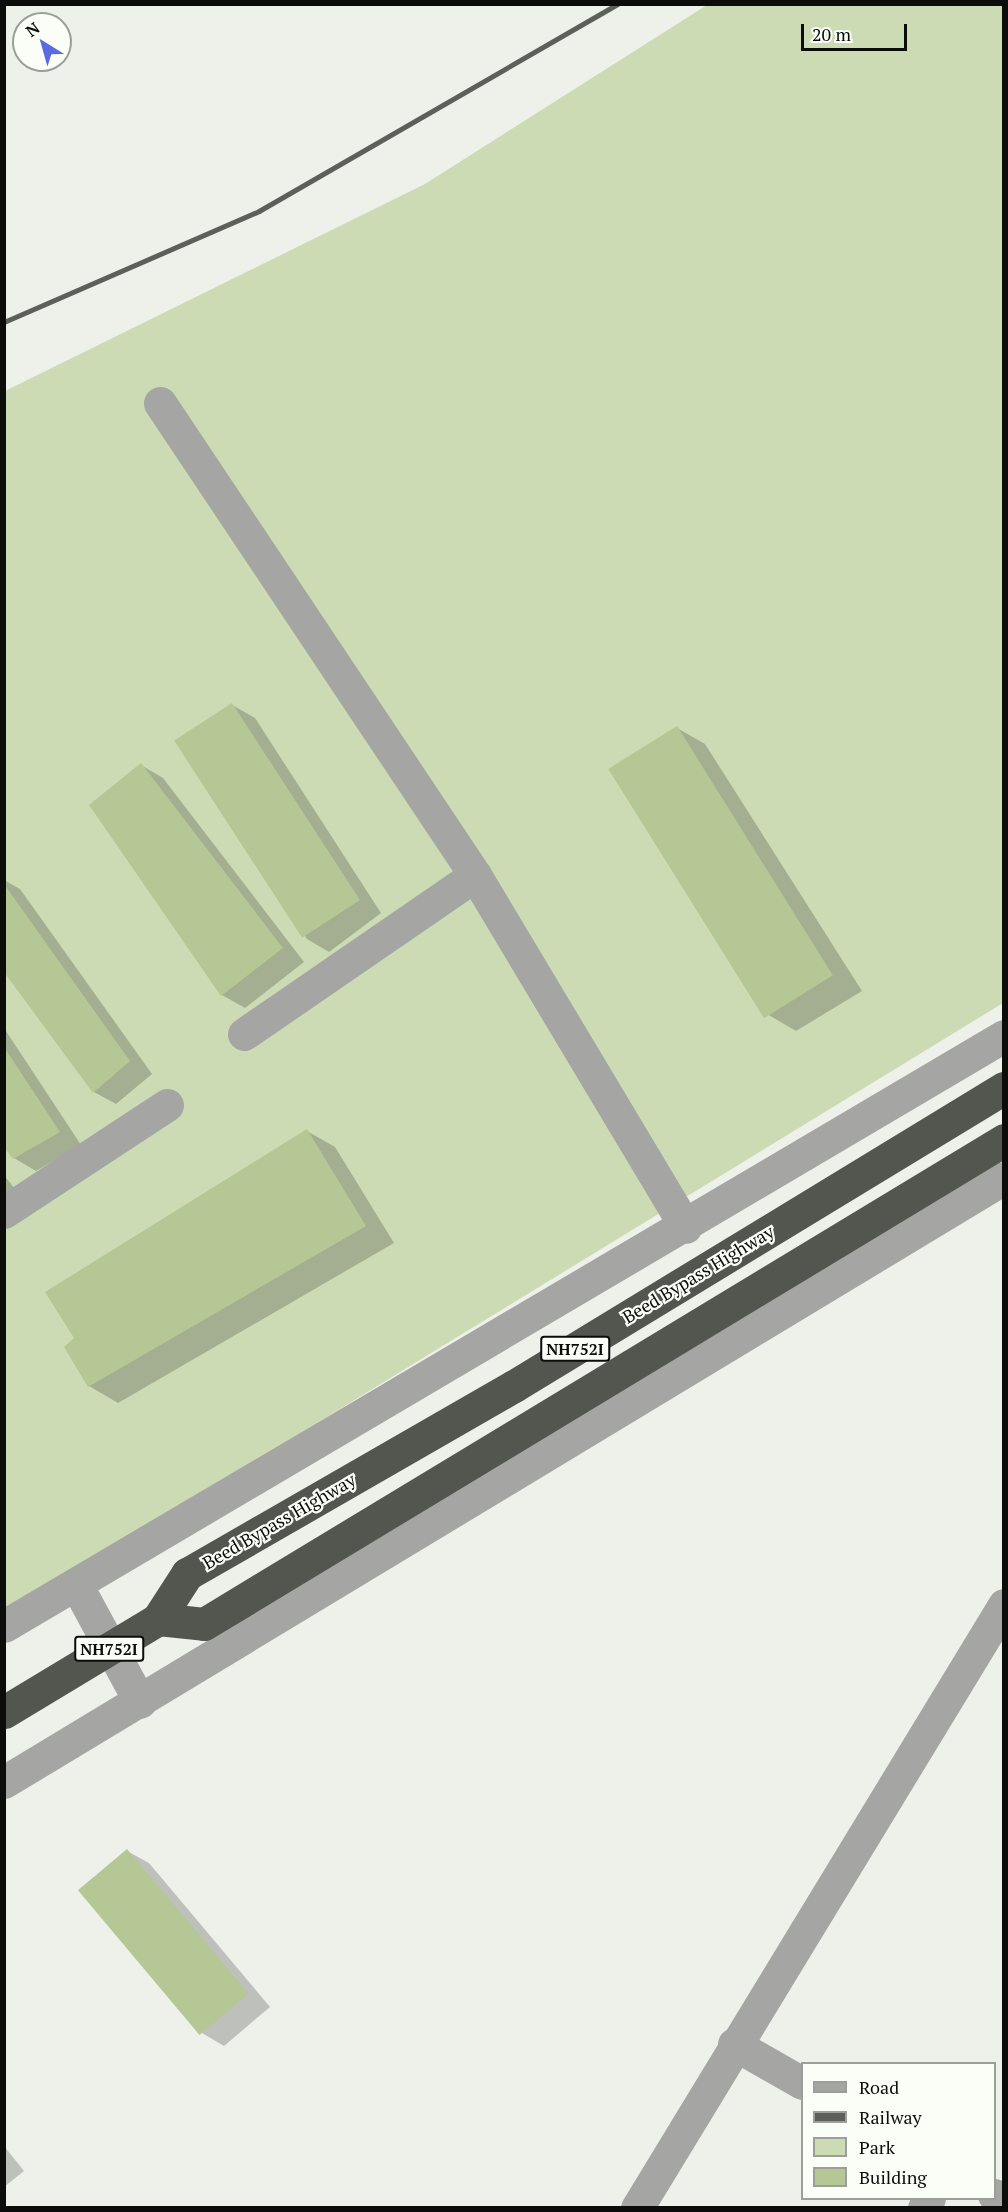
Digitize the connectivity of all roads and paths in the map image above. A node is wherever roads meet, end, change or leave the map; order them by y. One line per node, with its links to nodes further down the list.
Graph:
1 (160, 403): 2 (street)
2 (475, 875): 3 (street); 10 (street)
3 (244, 1034)
4 (1004, 1036): 10 (street)
5 (1004, 1088): 13 (highway, Beed Bypass Highway / NH752I)
6 (167, 1105): 9 (street)
7 (1004, 1140): 13 (highway, NH752I)
8 (1004, 1178): 16 (street)
9 (4, 1212)
10 (686, 1227): 11 (street)
11 (76, 1584): 14 (street); 15 (street)
12 (1004, 1605): 19 (street)
13 (158, 1619): 15 (highway, Beed Bypass Highway / NH752I)
14 (4, 1626)
15 (110, 1648): 16 (street); 17 (highway, Beed Bypass Highway / NH752I)
16 (140, 1702): 18 (street)
17 (4, 1712)
18 (4, 1782)
19 (734, 2044): 20 (street); 21 (street)
20 (801, 2082)
21 (637, 2208)

